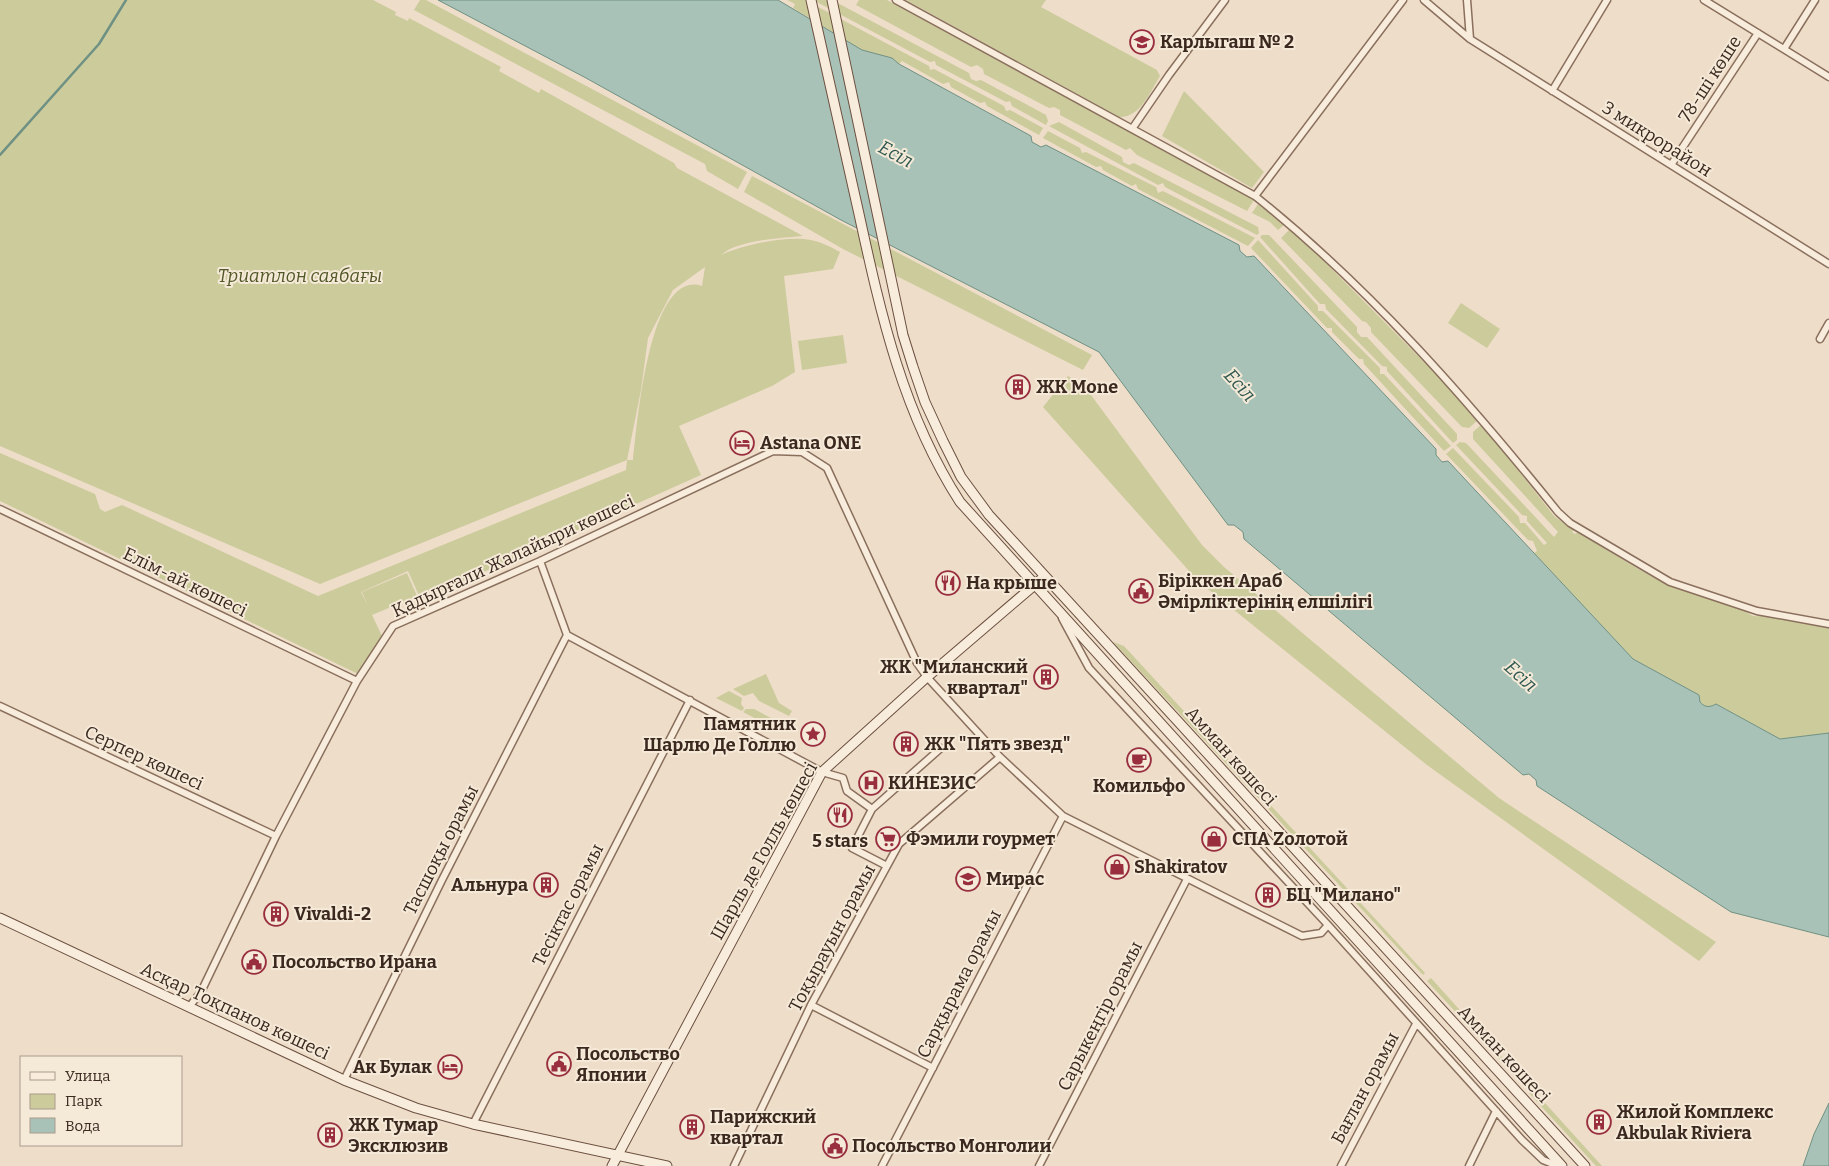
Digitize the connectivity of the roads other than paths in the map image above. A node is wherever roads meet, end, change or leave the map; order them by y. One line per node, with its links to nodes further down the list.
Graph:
1 (811, 0): 25 (main road, Амман көшесі)
2 (832, 0): 24 (main road, Амман көшесі)
3 (896, 0): 16 (street)
4 (1225, 0): 16 (street)
5 (1403, 0): 18 (street)
6 (1424, 0): 12 (street, 3 микрорайон)
7 (1467, 0): 12 (street)
8 (1607, 0): 15 (street)
9 (1815, 0): 13 (street)
10 (1706, 1): 11 (street)
11 (1758, 33): 13 (street); 17 (street, 78-ші көше)
12 (1470, 39): 15 (street, 3 микрорайон)
13 (1784, 50): 14 (street)
14 (1829, 77)
15 (1552, 91): 17 (street, 3 микрорайон)
16 (1132, 129): 18 (street)
17 (1671, 166): 19 (street, 3 микрорайон)
18 (1255, 196): 27 (street)
19 (1829, 264)
20 (1829, 324): 21 (street)
21 (1820, 338)
22 (0, 509): 30 (street, Елім-ай көшесі)
23 (540, 561): 28 (street); 29 (street, Қадырғали Жалайыри көшесі); 30 (street, Қадырғали Жалайыри көшесі)
24 (1045, 576): 25 (main road, Шарль де Голль көшесі); 60 (main road, Амман көшесі)
25 (1034, 585): 26 (main road, Амман көшесі); 29 (main road, Шарль де Голль көшесі)
26 (1058, 611): 42 (street, Амман көшесі); 59 (main road, Амман көшесі)
27 (1829, 624)
28 (568, 635): 31 (street); 47 (street, Тасшоқы орамы)
29 (927, 677): 34 (street, Қадырғали Жалайыри көшесі); 35 (main road, Шарль де Голль көшесі)
30 (357, 681): 38 (street, Қадырғали Жалайыри көшесі)
31 (690, 700): 35 (street); 49 (street, Тесіктас орамы)
32 (0, 706): 38 (street, Серпер көшесі)
33 (941, 748): 36 (street)
34 (1000, 757): 37 (street, Қадырғали Жалайыри көшесі); 39 (street, Тоқырауын орамы)
35 (822, 772): 36 (street); 50 (main road, Шарль де Голль көшесі)
36 (872, 809): 39 (street)
37 (1064, 816): 40 (street, Қадырғали Жалайыри көшесі); 46 (street, Сарқырама орамы)
38 (276, 836): 44 (street, Қадырғали Жалайыри көшесі)
39 (887, 866): 43 (street, Тоқырауын орамы)
40 (1187, 879): 42 (street, Қадырғали Жалайыри көшесі); 55 (street, Сарыкеңгір орамы)
41 (0, 918): 44 (main road, Асқар Тоқпанов көшесі)
42 (1328, 925): 45 (street, Амман көшесі)
43 (811, 1005): 46 (street); 53 (street, Тоқырауын орамы)
44 (189, 1007): 47 (main road, Асқар Тоқпанов көшесі)
45 (1416, 1024): 48 (street, Амман көшесі); 56 (street, Бағлан орамы)
46 (933, 1068): 54 (street, Сарқырама орамы)
47 (344, 1080): 49 (main road, Асқар Тоқпанов көшесі)
48 (1496, 1111): 57 (street); 58 (street, Амман көшесі)
49 (473, 1124): 50 (main road, Асқар Тоқпанов көшесі)
50 (617, 1156): 51 (main road, Шарль де Голль көшесі); 52 (main road, Асқар Тоқпанов көшесі)
51 (612, 1166)
52 (667, 1166)
53 (734, 1166)
54 (882, 1166)
55 (1038, 1166)
56 (1342, 1166)
57 (1469, 1166)
58 (1558, 1166)
59 (1562, 1166)
60 (1585, 1166)

